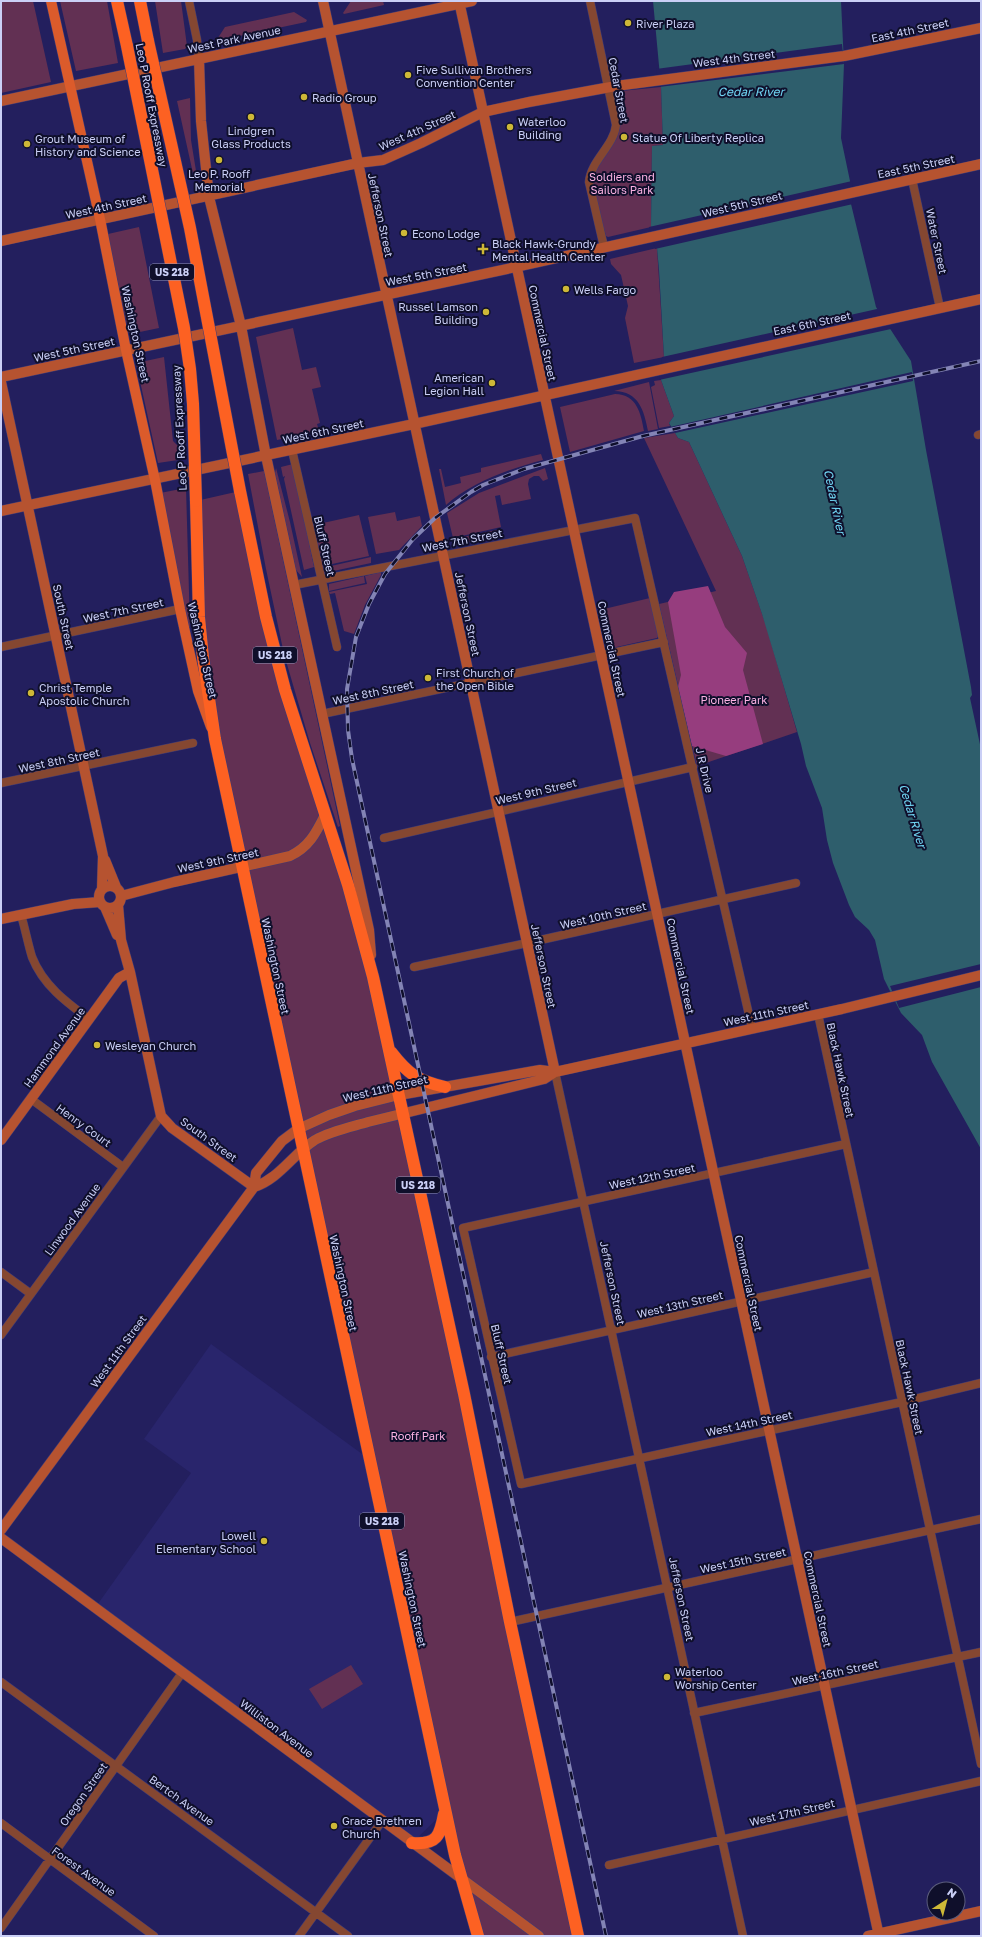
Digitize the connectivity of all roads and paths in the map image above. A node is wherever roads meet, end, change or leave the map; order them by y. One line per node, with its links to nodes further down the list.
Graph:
1 (51, 1): 15 (main road, Washington Street)
2 (117, 1): 56 (highway, Leo P Rooff Expressway / US 218, bridge)
3 (140, 1): 12 (highway, Leo P Rooff Expressway / US 218)
4 (145, 1): 12 (highway)
5 (189, 1): 14 (street)
6 (323, 1): 11 (street, Jefferson Street)
7 (472, 1): 9 (street, West Park Avenue)
8 (590, 1): 16 (street, Cedar Street)
9 (459, 2): 11 (street, West Park Avenue); 18 (street, Commercial Street)
10 (981, 28): 13 (street, East 4th Street)
11 (329, 31): 14 (street, West Park Avenue); 19 (street, Jefferson Street)
12 (148, 41): 63 (highway, Leo P Rooff Expressway / US 218, bridge)
13 (844, 56): 16 (street, West 4th Street)
14 (199, 59): 15 (street, West Park Avenue); 23 (street)
15 (70, 86): 17 (street, West Park Avenue); 24 (main road, Washington Street)
16 (608, 87): 18 (street, West 4th Street); 26 (street, Cedar Street)
17 (1, 101)
18 (483, 112): 19 (street, West 4th Street); 27 (street, Commercial Street)
19 (358, 163): 23 (street, West 4th Street); 28 (street, Jefferson Street)
20 (981, 164): 21 (street, East 5th Street)
21 (912, 179): 22 (street, East 5th Street); 30 (street, Water Street)
22 (855, 191): 26 (street, West 5th Street)
23 (209, 196): 24 (street, West 4th Street); 31 (street)
24 (100, 219): 25 (street, West 4th Street); 32 (main road, Washington Street)
25 (1, 241)
26 (604, 247): 27 (street, West 5th Street)
27 (517, 268): 28 (street, West 5th Street); 36 (street, Commercial Street)
28 (386, 294): 31 (street, West 5th Street); 37 (street, Jefferson Street)
29 (981, 299): 30 (street, East 6th Street)
30 (940, 308): 33 (street, East 6th Street)
31 (241, 326): 32 (street, West 5th Street); 39 (street)
32 (126, 350): 34 (street, West 5th Street); 40 (main road, Washington Street)
33 (648, 371): 36 (street, West 6th Street)
34 (1, 376)
35 (1, 382): 41 (street, South Street)
36 (545, 396): 37 (street, West 6th Street); 44 (street, Commercial Street)
37 (414, 424): 38 (street, West 6th Street); 45 (street, Jefferson Street)
38 (292, 450): 39 (street, West 6th Street); 46 (street, Bluff Street)
39 (266, 456): 40 (street, West 6th Street); 47 (street)
40 (155, 480): 41 (street, West 6th Street); 48 (main road, Washington Street)
41 (28, 506): 42 (street, West 6th Street); 49 (street, South Street)
42 (1, 511)
43 (635, 518): 44 (street, West 7th Street); 50 (street, J R Drive)
44 (574, 530): 45 (street, West 7th Street); 53 (street, Commercial Street)
45 (443, 555): 46 (street, West 7th Street); 54 (street, Jefferson Street)
46 (321, 579): 47 (street, West 7th Street); 52 (street, Bluff Street)
47 (294, 585): 55 (street)
48 (180, 610): 49 (street, West 7th Street); 56 (main road, Washington Street)
49 (55, 636): 51 (street, West 7th Street); 58 (street, South Street)
50 (664, 642): 53 (street, West 8th Street); 59 (street, J R Drive)
51 (1, 647)
52 (337, 647)
53 (601, 655): 54 (street, West 8th Street); 60 (street, Commercial Street)
54 (471, 683): 55 (street, West 8th Street); 62 (street, Jefferson Street)
55 (322, 714): 79 (street)
56 (215, 739): 66 (highway, Washington Street / US 218)
57 (193, 743): 58 (street, West 8th Street)
58 (83, 767): 61 (street, West 8th Street); 65 (street, South Street)
59 (693, 767): 60 (street, West 9th Street); 70 (street, J R Drive)
60 (629, 782): 62 (street, West 9th Street); 71 (street, Commercial Street)
61 (1, 783)
62 (499, 812): 64 (street, West 9th Street); 75 (street, Jefferson Street)
63 (326, 815): 66 (street, West 9th Street); 79 (highway, US 218)
64 (384, 838)
65 (103, 856): 68 (street, South Street); 69 (street, South Street)
66 (242, 866): 68 (street, West 9th Street); 91 (highway, Washington Street / US 218)
67 (796, 883): 70 (street, West 10th Street)
68 (118, 896): 69 (street); 69 (street); 74 (street, South Street)
69 (102, 897): 72 (street); 74 (street, South Street)
70 (723, 899): 71 (street, West 10th Street); 82 (street, J R Drive)
71 (657, 914): 75 (street, West 10th Street); 83 (street, Commercial Street)
72 (21, 915): 73 (street); 81 (street)
73 (1, 919)
74 (120, 940): 77 (street, South Street)
75 (527, 943): 76 (street, West 10th Street); 85 (street, Jefferson Street)
76 (414, 966)
77 (130, 972): 81 (street, Hammond Avenue); 90 (street, South Street)
78 (981, 975): 80 (street, West 11th Street)
79 (373, 977): 84 (highway, US 218)
80 (818, 1014): 82 (street, West 11th Street); 93 (street, Black Hawk Street)
81 (89, 1019): 88 (street, Hammond Avenue)
82 (752, 1028): 83 (street, West 11th Street)
83 (685, 1043): 85 (street, West 11th Street); 96 (street, Commercial Street)
84 (389, 1049): 86 (highway); 87 (highway, US 218)
85 (555, 1072): 86 (street, West 11th Street); 89 (street, West 11th Street); 98 (street, Jefferson Street)
86 (445, 1086): 87 (street, West 11th Street)
87 (399, 1095): 89 (highway, US 218); 91 (street, West 11th Street)
88 (31, 1099): 92 (street, Hammond Avenue); 95 (street, Henry Court)
89 (403, 1114): 94 (street, West 11th Street); 118 (highway, US 218)
90 (161, 1116): 95 (street, Linwood Avenue); 97 (street, South Street)
91 (298, 1129): 94 (highway, Washington Street / US 218); 97 (street, West 11th Street)
92 (1, 1140)
93 (846, 1144): 96 (street, West 12th Street); 101 (street, Black Hawk Street)
94 (303, 1151): 97 (street, West 11th Street); 129 (highway, Washington Street / US 218)
95 (124, 1168): 102 (street, Linwood Avenue)
96 (714, 1174): 98 (street, West 12th Street); 103 (street, Commercial Street)
97 (254, 1187): 113 (street, West 11th Street)
98 (583, 1202): 99 (street, West 12th Street); 104 (street, Jefferson Street)
99 (463, 1228): 106 (street, Bluff Street)
100 (1, 1272): 102 (street)
101 (874, 1272): 103 (street, West 13th Street); 108 (street, Black Hawk Street)
102 (31, 1294): 105 (street, Linwood Avenue)
103 (741, 1302): 104 (street, West 13th Street); 109 (street, Commercial Street)
104 (611, 1330): 106 (street, West 13th Street); 110 (street, Jefferson Street)
105 (1, 1335)
106 (491, 1357): 111 (street, Bluff Street)
107 (981, 1383): 108 (street, West 14th Street)
108 (902, 1402): 109 (street, West 14th Street); 114 (street, Black Hawk Street)
109 (769, 1430): 110 (street, West 14th Street); 116 (street, Commercial Street)
110 (639, 1458): 111 (street, West 14th Street); 117 (street, Jefferson Street)
111 (521, 1484)
112 (981, 1519): 114 (street, West 15th Street)
113 (1, 1530)
114 (930, 1531): 116 (street, West 15th Street); 120 (street, Black Hawk Street)
115 (1, 1538): 121 (street, Williston Avenue)
116 (797, 1560): 117 (street, West 15th Street); 123 (street, Commercial Street)
117 (667, 1588): 118 (street, West 15th Street); 124 (street, Jefferson Street)
118 (510, 1622): 146 (highway, US 218)
119 (981, 1652): 120 (street, West 16th Street)
120 (958, 1657): 123 (street, West 16th Street); 125 (street, Black Hawk Street)
121 (182, 1673): 126 (street, Oregon Street); 130 (street, Williston Avenue)
122 (1, 1682): 126 (street, Bertch Avenue)
123 (824, 1685): 124 (street, West 16th Street); 128 (street, Commercial Street)
124 (694, 1713): 132 (street, Jefferson Street)
125 (981, 1764)
126 (116, 1766): 134 (street, Oregon Street); 138 (street, Bertch Avenue)
127 (981, 1781): 128 (street, West 17th Street)
128 (852, 1810): 132 (street, West 17th Street); 140 (street, Commercial Street)
129 (445, 1811): 133 (highway); 136 (highway, Washington Street / US 218)
130 (382, 1821): 133 (street, Williston Avenue); 138 (street)
131 (1, 1823): 134 (street, Forest Avenue)
132 (721, 1839): 135 (street, West 17th Street); 147 (street, Jefferson Street)
133 (412, 1843): 136 (street, Williston Avenue)
134 (50, 1860): 139 (street, Oregon Street); 141 (street, Forest Avenue)
135 (609, 1864)
136 (461, 1879): 144 (highway, Washington Street / US 218); 145 (street, Williston Avenue)
137 (981, 1911): 140 (street)
138 (316, 1912): 142 (street); 143 (street, Bertch Avenue)
139 (1, 1928)
140 (875, 1935)
141 (154, 1936)
142 (299, 1936)
143 (348, 1936)
144 (478, 1936)
145 (540, 1936)
146 (578, 1936)
147 (743, 1936)

